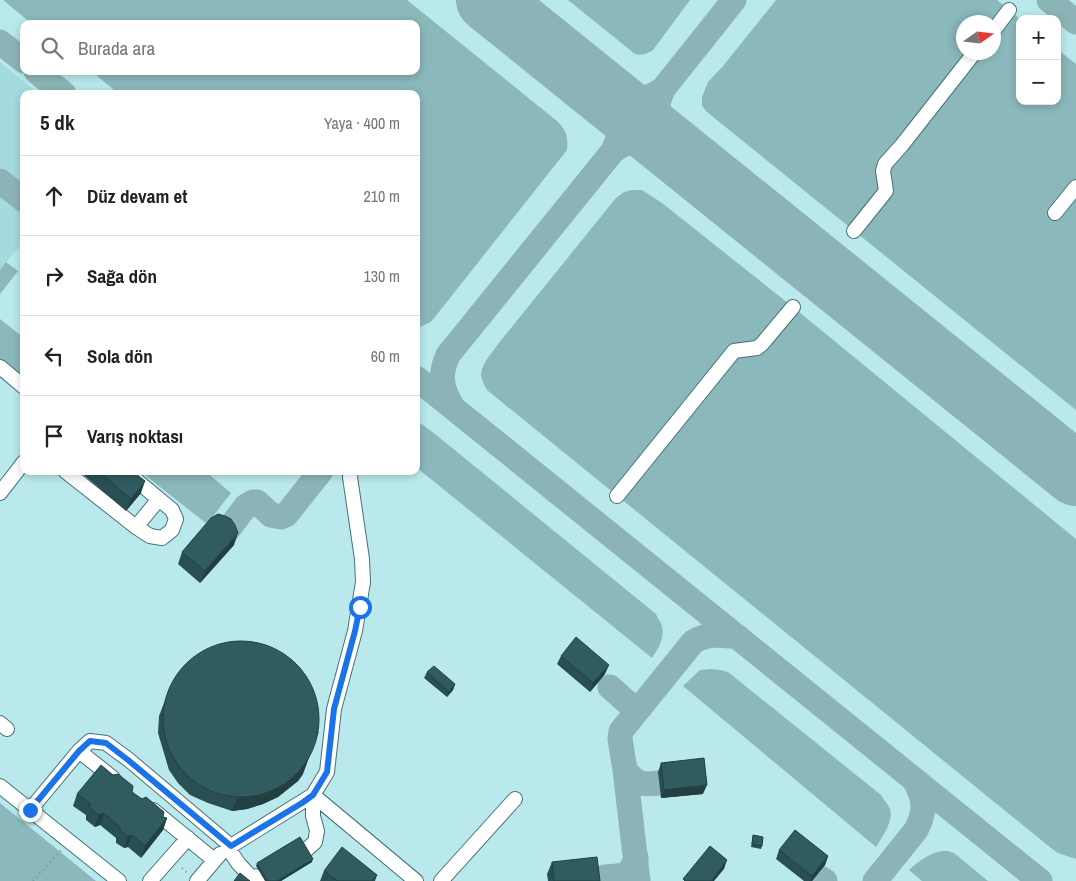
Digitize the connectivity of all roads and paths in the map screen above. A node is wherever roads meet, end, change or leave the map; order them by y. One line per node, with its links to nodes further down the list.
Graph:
1 (1009, 10): 2 (lane)
2 (1001, 21)
3 (970, 60): 6 (lane)
4 (1076, 187): 5 (lane)
5 (1055, 214)
6 (854, 231)
7 (793, 307): 15 (lane)
8 (0, 367): 9 (lane)
9 (20, 384)
10 (20, 467): 14 (lane)
11 (70, 475): 17 (lane)
12 (130, 475): 16 (lane)
13 (350, 475): 21 (lane)
14 (0, 493)
15 (616, 496)
16 (159, 499): 17 (lane); 17 (lane)
17 (136, 527)
18 (79, 751): 20 (lane); 24 (lane); 27 (lane)
19 (0, 786): 24 (lane)
20 (126, 788)
21 (313, 795): 27 (lane); 28 (lane); 36 (lane)
22 (515, 799): 37 (lane)
23 (141, 801): 25 (lane)
24 (30, 810): 26 (lane)
25 (188, 838): 29 (lane); 35 (lane)
26 (68, 841): 33 (path); 34 (lane)
27 (229, 848): 29 (lane); 31 (lane)
28 (305, 851)
29 (214, 860): 32 (lane)
30 (182, 868): 32 (path)
31 (262, 877)
32 (193, 878)
33 (34, 881)
34 (119, 881)
35 (150, 881)
36 (416, 881)
37 (442, 881)

